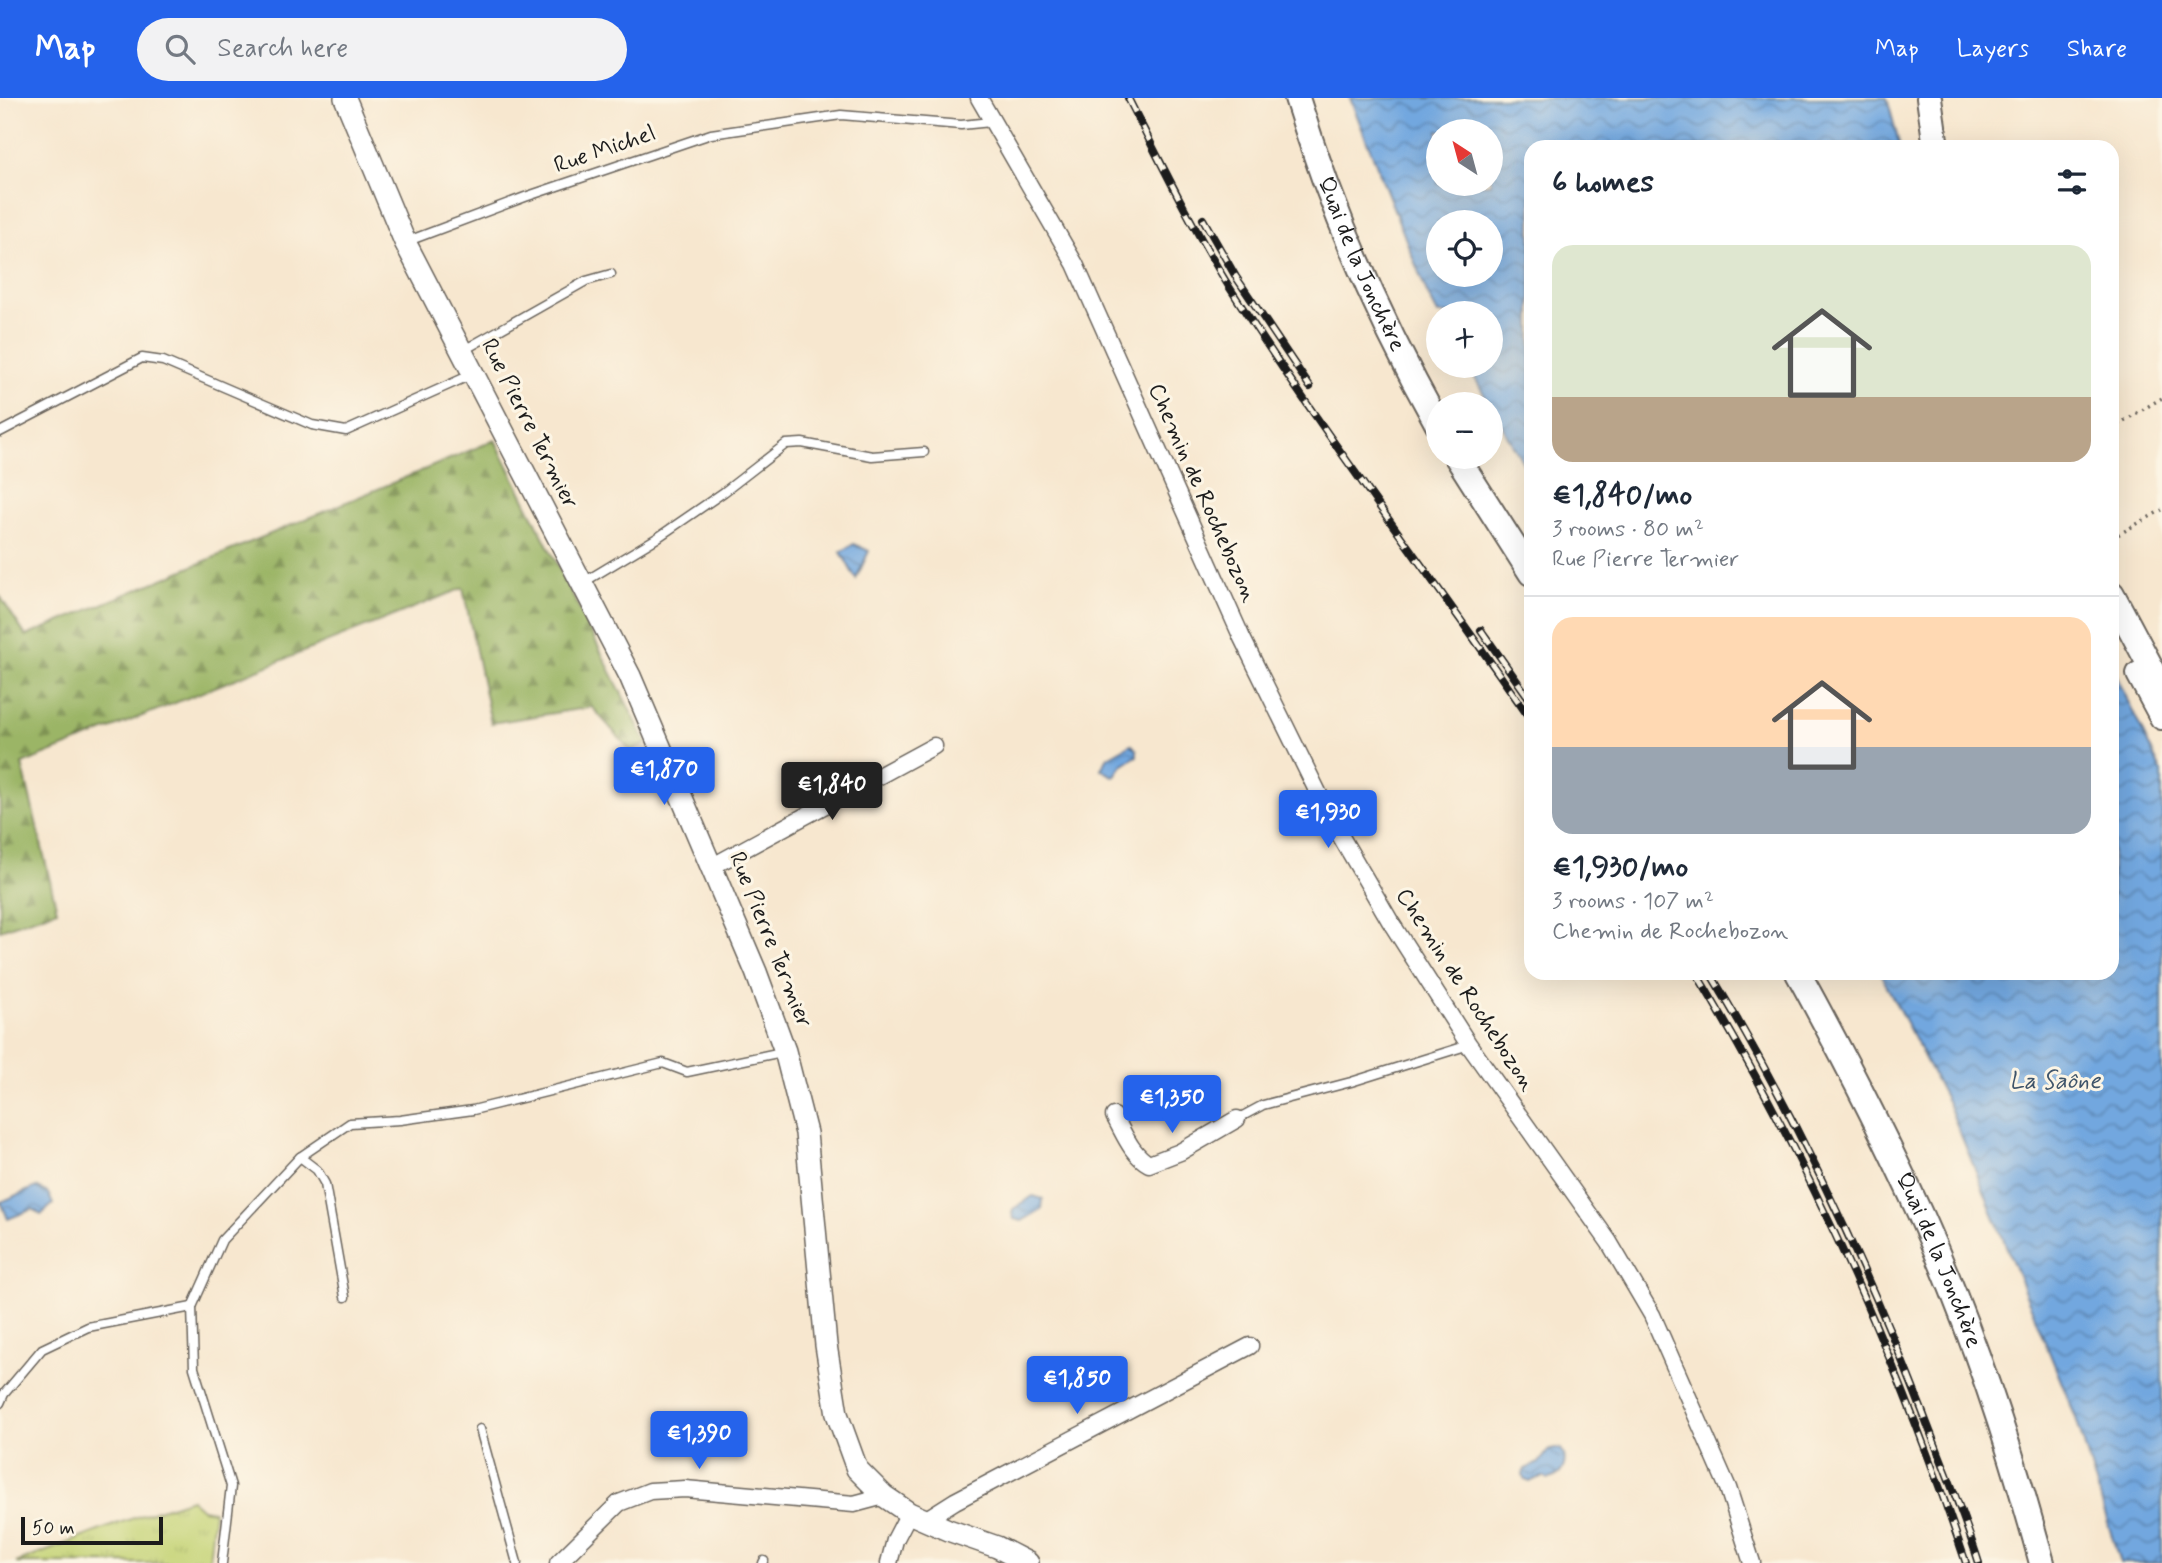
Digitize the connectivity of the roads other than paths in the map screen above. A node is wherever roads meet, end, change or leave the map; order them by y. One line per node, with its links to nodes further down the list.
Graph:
1 (345, 98): 9 (street, Rue Pierre Termier)
2 (979, 98): 6 (street, Chemin de Rochebozon)
3 (1297, 98): 13 (main road, Quai de la Jonchère)
4 (1929, 98): 7 (main road)
5 (1941, 98): 8 (main road)
6 (991, 122): 9 (lane, Rue Michel); 26 (street, Chemin de Rochebozon)
7 (1935, 140)
8 (1947, 140)
9 (405, 242): 11 (street, Rue Pierre Termier)
10 (611, 274): 11 (lane)
11 (462, 352): 12 (street, Rue Pierre Termier)
12 (473, 374): 14 (lane); 18 (street, Rue Pierre Termier)
13 (1426, 403)
14 (0, 432)
15 (924, 452): 18 (lane)
16 (1465, 469): 17 (main road)
17 (1524, 562)
18 (582, 583): 24 (street, Rue Pierre Termier)
19 (2119, 607): 21 (main road)
20 (2119, 637): 22 (main road)
21 (2162, 688)
22 (2162, 717)
23 (934, 746): 24 (street)
24 (713, 866): 27 (street, Rue Pierre Termier)
25 (1802, 980): 44 (main road, Quai de la Jonchère)
26 (1469, 1045): 29 (lane); 43 (street, Chemin de Rochebozon)
27 (785, 1051): 30 (lane); 36 (street, Rue Pierre Termier)
28 (1114, 1116): 29 (street)
29 (1237, 1119)
30 (300, 1157): 31 (lane); 32 (lane)
31 (345, 1297)
32 (192, 1307): 34 (lane); 39 (lane)
33 (1250, 1346): 37 (street)
34 (0, 1403)
35 (480, 1429): 40 (lane)
36 (884, 1496): 37 (street, Rue Pierre Termier); 41 (street)
37 (917, 1517): 38 (street, Rue Pierre Termier); 42 (street)
38 (1016, 1561)
39 (222, 1563)
40 (517, 1563)
41 (558, 1563)
42 (889, 1563)
43 (1752, 1563)
44 (2042, 1563)

